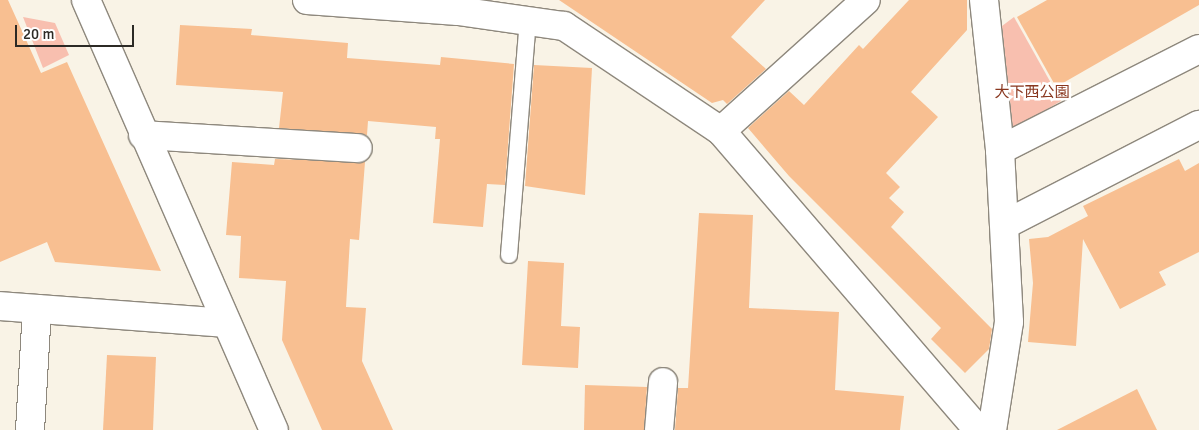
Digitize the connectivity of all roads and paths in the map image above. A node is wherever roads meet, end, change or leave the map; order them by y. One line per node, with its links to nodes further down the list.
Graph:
1 (86, 0): 11 (street)
2 (307, 0): 4 (street)
3 (866, 0): 10 (street)
4 (360, 2): 6 (street)
5 (992, 4): 13 (street)
6 (459, 5): 7 (street)
7 (528, 9): 10 (street); 15 (lane)
8 (1199, 49): 13 (street)
9 (1199, 125): 14 (street)
10 (721, 131): 23 (street)
11 (143, 135): 12 (street); 18 (street)
12 (358, 148)
13 (1000, 150): 14 (street)
14 (1006, 224): 24 (street)
15 (509, 256)
16 (0, 306): 17 (street)
17 (37, 309): 18 (street); 20 (street)
18 (226, 323): 21 (street)
19 (663, 382): 22 (street)
20 (30, 430)
21 (274, 430)
22 (660, 430)
23 (978, 430)
24 (992, 430)

